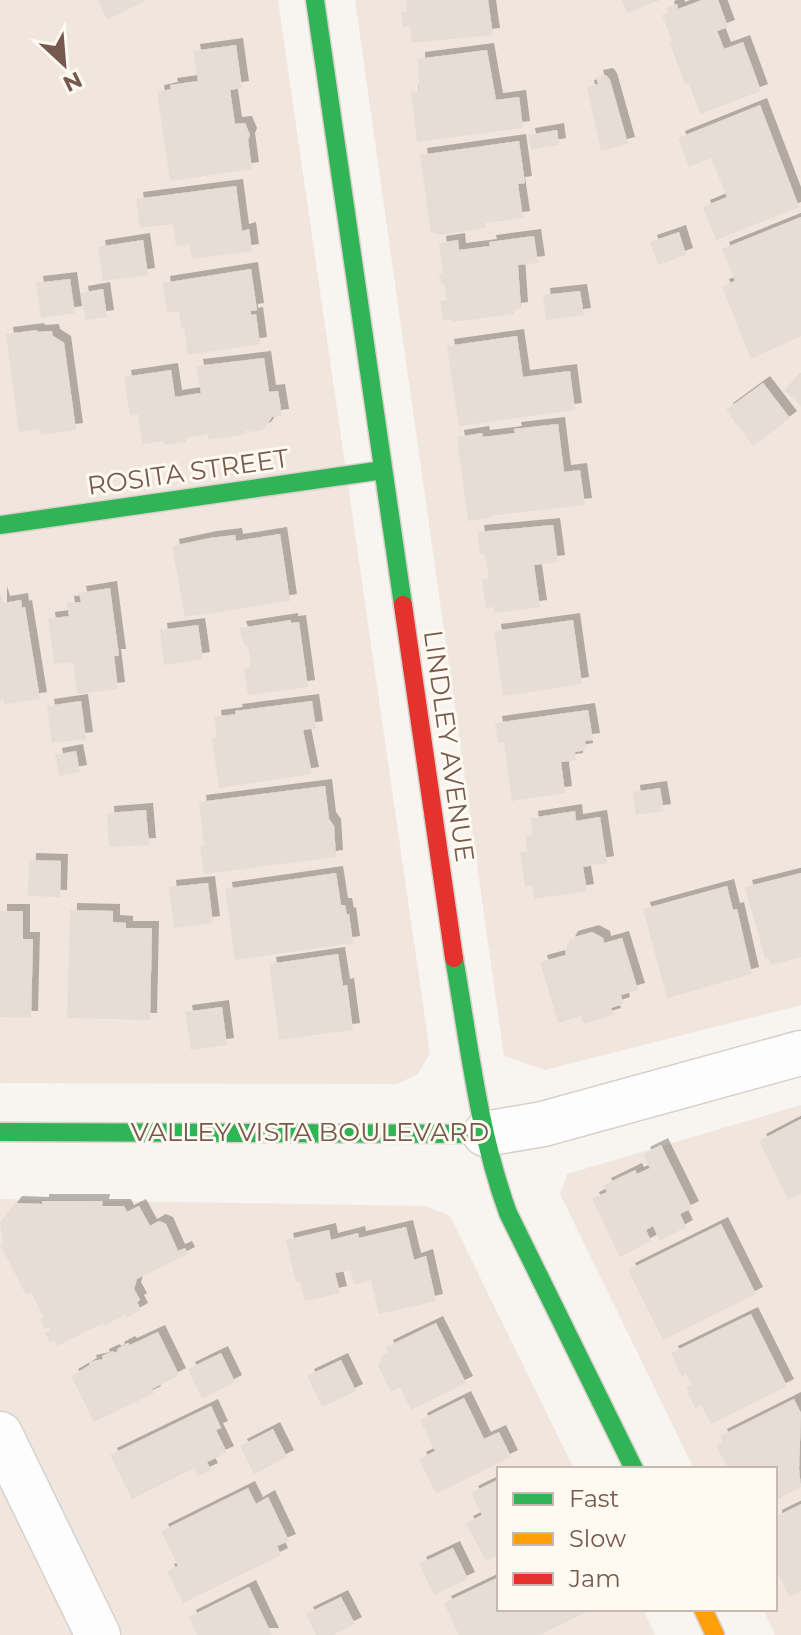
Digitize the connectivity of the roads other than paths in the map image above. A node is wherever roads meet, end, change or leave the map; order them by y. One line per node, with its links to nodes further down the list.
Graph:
1 (315, 0): 2 (street, LINDLEY AVENUE)
2 (383, 470): 3 (street, ROSITA STREET); 6 (street, LINDLEY AVENUE)
3 (0, 525)
4 (801, 1053): 6 (street, VALLEY VISTA BOULEVARD)
5 (0, 1132): 6 (street, VALLEY VISTA BOULEVARD)
6 (485, 1134): 8 (street, LINDLEY AVENUE)
7 (0, 1434): 10 (street)
8 (633, 1467)
9 (704, 1611): 11 (street)
10 (98, 1635)
11 (715, 1635)

